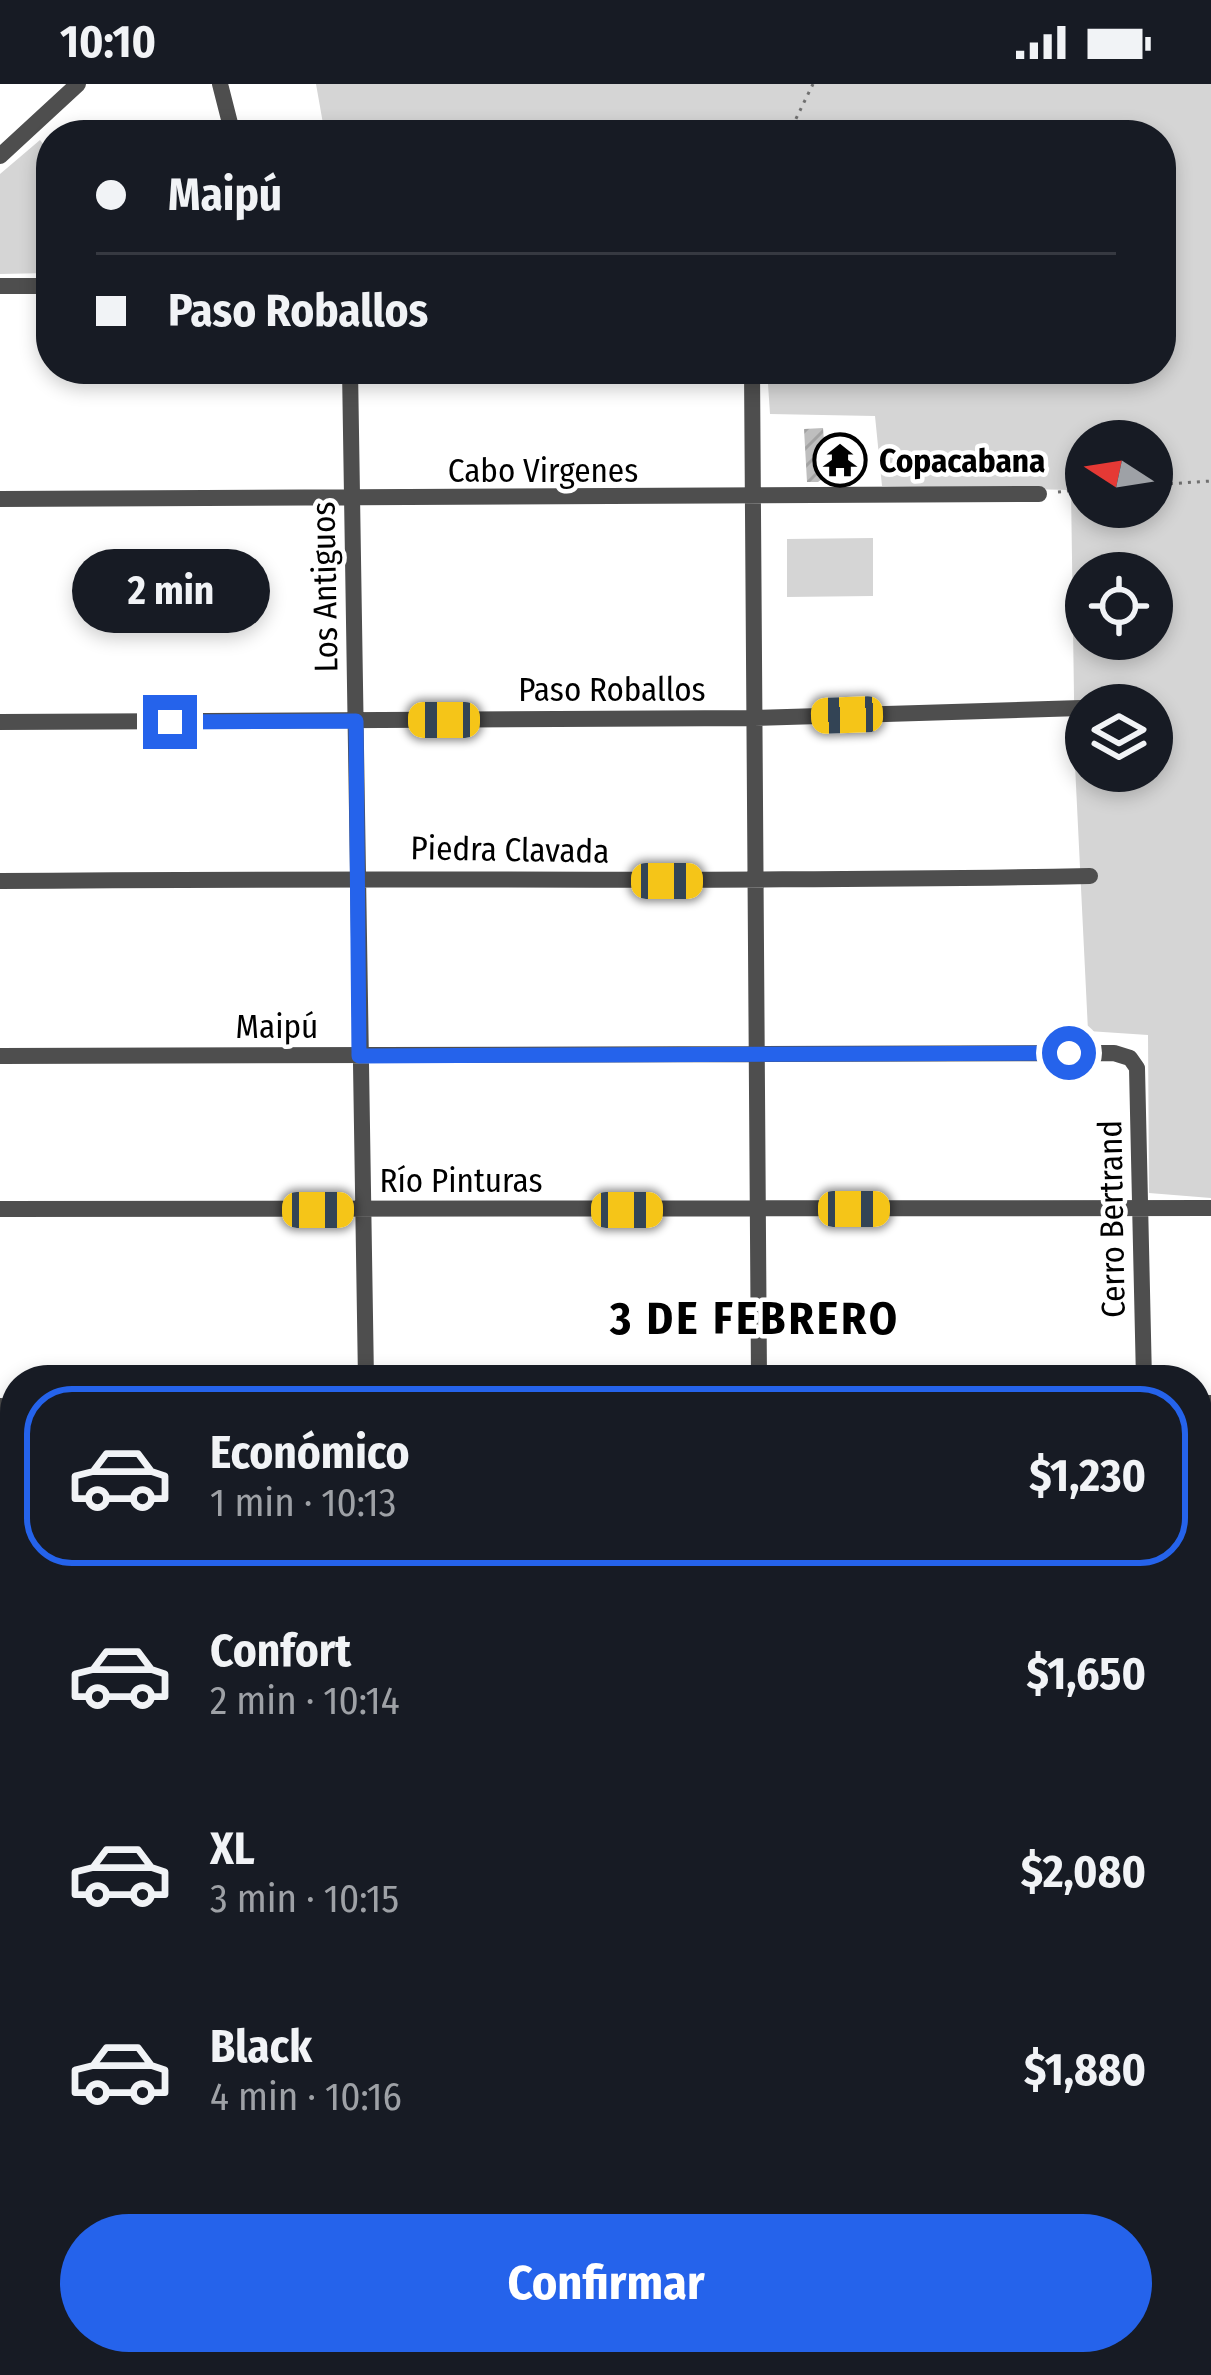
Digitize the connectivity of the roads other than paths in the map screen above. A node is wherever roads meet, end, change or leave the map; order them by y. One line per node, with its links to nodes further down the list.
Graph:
1 (78, 84): 3 (street)
2 (220, 84): 4 (street)
3 (51, 120)
4 (229, 120)
5 (36, 134): 6 (street)
6 (0, 156)
7 (0, 286): 8 (street)
8 (36, 286)
9 (350, 384): 14 (street, Los Antiguos)
10 (752, 384): 13 (street)
11 (1039, 494): 13 (street, Cabo Virgenes)
12 (0, 499): 14 (street, Cabo Virgenes)
13 (754, 499): 14 (street, Cabo Virgenes); 16 (street)
14 (352, 500): 17 (street, Los Antiguos)
15 (1065, 708): 16 (street, Paso Roballos)
16 (754, 718): 17 (street, Paso Roballos); 22 (street)
17 (356, 721): 18 (street, Paso Roballos); 20 (street, Los Antiguos)
18 (0, 722)
19 (1090, 876): 22 (street, Piedra Clavada)
20 (356, 878): 21 (street, Piedra Clavada); 22 (street, Piedra Clavada); 25 (street, Los Antiguos)
21 (0, 881)
22 (755, 882): 23 (street)
23 (756, 1054): 25 (street, Maipú); 26 (street, Maipú); 31 (street)
24 (0, 1056): 25 (street, Maipú)
25 (359, 1056): 30 (street, Los Antiguos)
26 (1130, 1058): 29 (street, Cerro Bertrand)
27 (1211, 1208): 29 (street, Río Pinturas)
28 (0, 1209): 30 (street, Río Pinturas)
29 (1142, 1209): 31 (street, Río Pinturas); 34 (street, Cerro Bertrand)
30 (363, 1210): 31 (street, Río Pinturas); 32 (street, Los Antiguos)
31 (758, 1210): 33 (street)
32 (366, 1365)
33 (759, 1365)
34 (1144, 1365)

